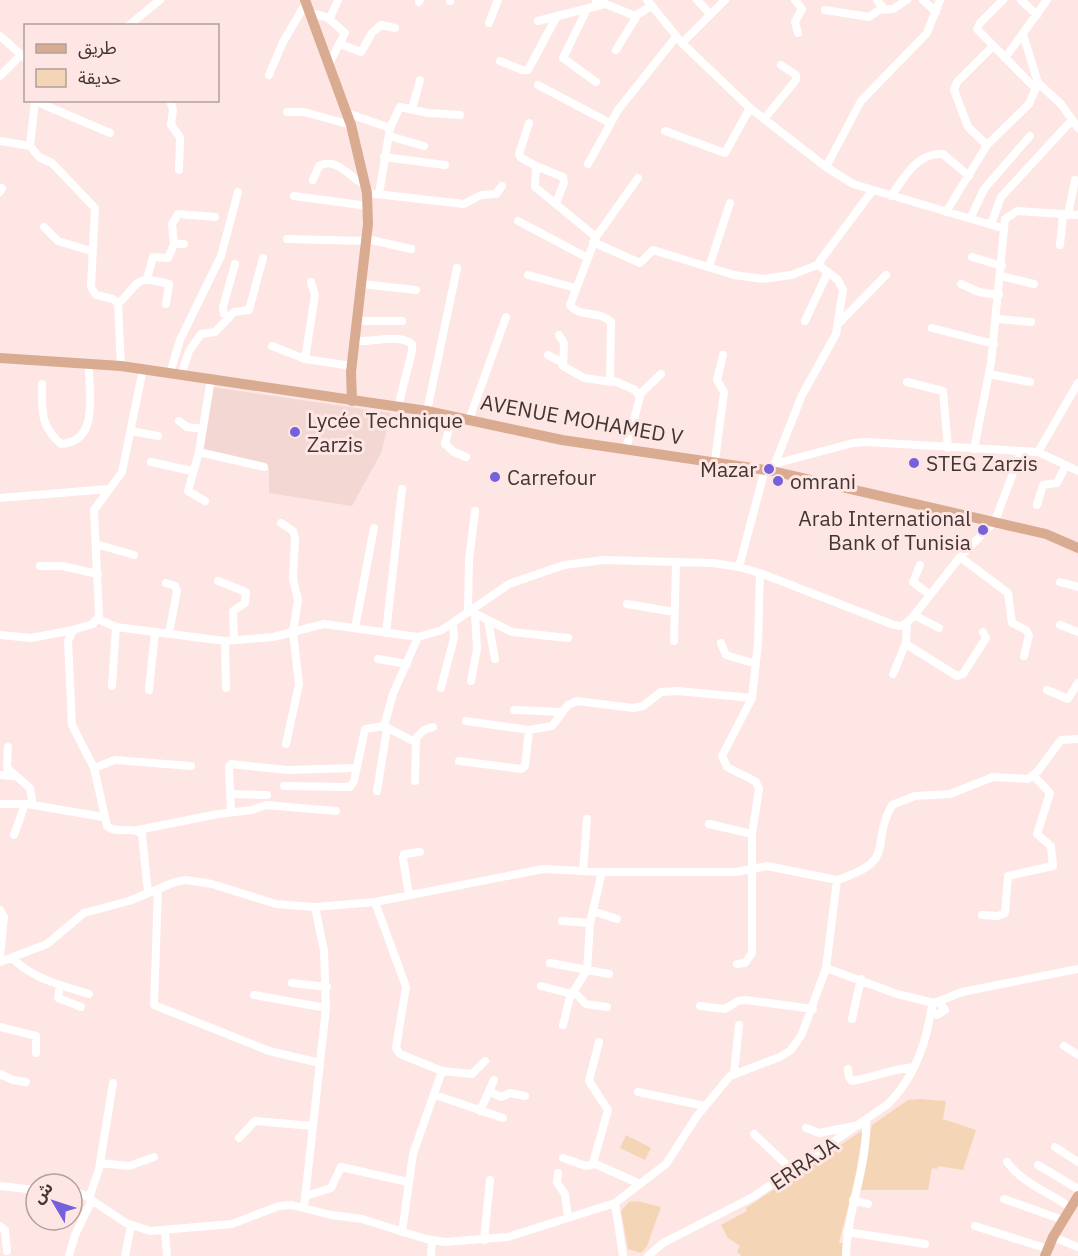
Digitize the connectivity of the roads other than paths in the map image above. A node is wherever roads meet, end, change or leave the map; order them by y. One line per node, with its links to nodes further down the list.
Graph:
1 (160, 0): 28 (street)
2 (338, 0): 25 (street)
3 (498, 0): 27 (street)
4 (697, 0): 21 (street)
5 (725, 0): 21 (street)
6 (795, 0): 30 (street)
7 (877, 0): 17 (street)
8 (907, 0): 17 (street)
9 (924, 0): 20 (street)
10 (940, 0): 20 (street)
11 (1002, 0): 36 (street)
12 (1021, 0): 22 (street)
13 (1047, 0): 22 (street)
14 (600, 2): 18 (street); 24 (street)
15 (649, 3): 24 (street); 32 (street)
16 (307, 5): 25 (street); 41 (main road); 43 (street)
17 (883, 8): 19 (street)
18 (587, 9): 23 (street); 46 (street)
19 (825, 10)
20 (936, 12): 75 (street)
21 (710, 15): 34 (street)
22 (1037, 15): 31 (street)
23 (557, 16): 26 (street); 40 (street)
24 (637, 16): 37 (street)
25 (328, 18): 35 (street)
26 (538, 21)
27 (489, 23)
28 (131, 24)
29 (395, 28): 35 (street)
30 (798, 33)
31 (1023, 34): 39 (street); 48 (street)
32 (676, 37): 34 (street); 60 (street)
33 (2, 42): 38 (street)
34 (682, 43): 52 (street)
35 (340, 44): 41 (street)
36 (992, 48): 39 (street); 68 (street)
37 (616, 50)
38 (23, 57): 44 (street)
39 (1005, 58): 48 (street)
40 (500, 60)
41 (329, 64): 55 (main road)
42 (781, 66): 57 (street)
43 (269, 75)
44 (0, 76)
45 (420, 80): 53 (street)
46 (596, 82)
47 (538, 86): 60 (street)
48 (1037, 86): 58 (street); 68 (street)
49 (35, 102): 69 (street)
50 (37, 102): 65 (street)
51 (171, 102): 76 (street)
52 (750, 108): 57 (street); 63 (street)
53 (412, 109): 56 (street); 64 (street)
54 (287, 112): 61 (street)
55 (347, 113): 61 (main road); 64 (street)
56 (460, 116)
57 (764, 119): 75 (street)
58 (1072, 120): 62 (street); 97 (street)
59 (530, 123): 74 (street)
60 (610, 123): 72 (street)
61 (351, 125): 82 (main road)
62 (1078, 128)
63 (665, 131)
64 (389, 132): 70 (street); 71 (street)
65 (110, 133)
66 (1030, 136): 95 (street)
67 (0, 141): 69 (street)
68 (987, 145): 77 (street)
69 (30, 146): 107 (street)
70 (424, 146)
71 (384, 157): 73 (street); 85 (street)
72 (588, 164)
73 (445, 165)
74 (536, 166): 88 (street); 88 (street)
75 (826, 167): 83 (street)
76 (178, 170)
77 (969, 176): 87 (street); 91 (street)
78 (638, 178): 102 (street)
79 (313, 180): 82 (street)
80 (1075, 180): 92 (street)
81 (502, 186): 85 (street)
82 (366, 189): 85 (street); 90 (main road)
83 (872, 191): 87 (street); 112 (street)
84 (238, 192): 152 (street)
85 (379, 194)
86 (294, 196): 90 (street)
87 (891, 196): 91 (street)
88 (556, 203): 102 (street)
89 (730, 203): 114 (street)
90 (368, 206): 101 (main road)
91 (945, 212): 95 (street)
92 (1065, 215): 93 (street); 99 (street); 105 (street)
93 (1078, 215)
94 (215, 217): 103 (street)
95 (971, 218): 97 (street)
96 (518, 220): 108 (street)
97 (991, 224): 99 (street)
98 (44, 227): 107 (street)
99 (1002, 228): 113 (street)
100 (287, 239): 101 (street)
101 (367, 240): 106 (street); 122 (main road)
102 (595, 240): 108 (street); 114 (street)
103 (174, 244): 104 (street); 120 (street)
104 (184, 244)
105 (1060, 245)
106 (411, 249)
107 (91, 251): 128 (street)
108 (586, 257): 125 (street)
109 (972, 257): 113 (street)
110 (263, 258): 131 (street)
111 (235, 264): 131 (street)
112 (820, 264): 114 (street); 116 (street)
113 (1002, 266): 119 (street)
114 (709, 267)
115 (457, 268): 164 (street)
116 (828, 272): 135 (street); 137 (street)
117 (528, 274): 125 (street)
118 (886, 275): 137 (street)
119 (1000, 276): 124 (street); 127 (street)
120 (147, 279): 128 (street); 129 (street)
121 (311, 282): 146 (street)
122 (362, 284): 126 (street); 133 (main road)
123 (961, 284): 127 (street)
124 (1034, 284)
125 (575, 288): 156 (street)
126 (416, 290)
127 (999, 295): 132 (street)
128 (118, 304): 149 (street)
129 (166, 304)
130 (506, 317): 166 (street)
131 (229, 318): 152 (street)
132 (997, 319): 136 (street); 141 (street)
133 (357, 321): 134 (street); 140 (main road)
134 (402, 321)
135 (805, 321)
136 (1031, 322)
137 (838, 323): 182 (street)
138 (932, 328): 141 (street)
139 (559, 335): 147 (street)
140 (355, 341): 151 (main road); 163 (street)
141 (994, 344): 154 (street)
142 (272, 346): 146 (street)
143 (548, 355): 147 (street)
144 (723, 355): 178 (street)
145 (0, 358): 148 (main road, AVENUE MOHAMED V)
146 (305, 358): 151 (street)
147 (561, 362): 156 (street)
148 (88, 363): 149 (main road, AVENUE MOHAMED V); 160 (street)
149 (121, 366): 150 (main road, AVENUE MOHAMED V)
150 (143, 369): 152 (main road, AVENUE MOHAMED V); 169 (street)
151 (352, 369): 162 (main road)
152 (176, 374): 155 (main road, AVENUE MOHAMED V)
153 (661, 374): 161 (street)
154 (989, 374): 158 (street); 173 (street)
155 (211, 379): 162 (main road, AVENUE MOHAMED V); 168 (street)
156 (612, 382): 161 (street)
157 (907, 382): 171 (street)
158 (1030, 382)
159 (1078, 383): 176 (street)
160 (42, 384)
161 (639, 395): 172 (street)
162 (348, 400): 163 (main road, AVENUE MOHAMED V)
163 (398, 407): 164 (main road, AVENUE MOHAMED V)
164 (427, 411): 165 (main road, AVENUE MOHAMED V)
165 (452, 417): 166 (main road, AVENUE MOHAMED V); 177 (street)
166 (469, 420): 172 (main road, AVENUE MOHAMED V)
167 (179, 421): 168 (street)
168 (203, 429): 174 (street)
169 (131, 430): 170 (street); 185 (street)
170 (158, 436)
171 (948, 448): 173 (street); 182 (street)
172 (626, 449): 178 (main road, AVENUE MOHAMED V)
173 (974, 449): 175 (street)
174 (199, 452): 181 (street); 184 (street)
175 (1021, 452): 176 (street); 191 (street)
176 (1038, 452): 180 (street)
177 (466, 457)
178 (715, 461): 182 (main road, AVENUE MOHAMED V)
179 (151, 462): 184 (street)
180 (1066, 465): 183 (street); 189 (street)
181 (264, 467)
182 (770, 468): 191 (main road, AVENUE MOHAMED V); 201 (street)
183 (1078, 470)
184 (192, 471): 188 (street)
185 (108, 489): 187 (street); 194 (street)
186 (402, 489): 227 (street)
187 (0, 498)
188 (205, 501)
189 (1037, 505)
190 (475, 511): 210 (street)
191 (995, 521): 195 (main road, AVENUE MOHAMED V); 197 (street)
192 (281, 523): 223 (street)
193 (374, 528): 219 (street)
194 (96, 544): 196 (street); 203 (street)
195 (1078, 548)
196 (134, 555)
197 (960, 557): 208 (street); 236 (street)
198 (676, 564): 201 (street); 210 (street); 211 (street)
199 (920, 565): 208 (street)
200 (40, 566): 203 (street)
201 (739, 567): 202 (street)
202 (760, 573): 216 (street); 240 (street)
203 (98, 574): 213 (street)
204 (218, 581): 231 (street)
205 (1060, 582): 207 (street)
206 (166, 583): 226 (street)
207 (1078, 587)
208 (930, 595): 212 (street)
209 (627, 604): 211 (street)
210 (472, 612): 214 (street); 215 (street); 242 (street)
211 (674, 612): 233 (street)
212 (914, 615): 216 (street); 220 (street)
213 (98, 620): 218 (street); 221 (street)
214 (488, 621): 230 (street); 238 (street)
215 (453, 623): 229 (street); 246 (street)
216 (907, 623): 235 (street)
217 (1060, 625): 225 (street)
218 (116, 627): 222 (street); 244 (street)
219 (356, 628): 223 (street); 227 (street)
220 (939, 628)
221 (73, 630): 228 (street); 262 (street)
222 (155, 632): 226 (street); 247 (street)
223 (294, 632): 231 (street); 258 (street)
224 (983, 632): 235 (street)
225 (1078, 632)
226 (169, 633): 232 (street)
227 (386, 633): 229 (street)
228 (0, 635)
229 (418, 637): 239 (street)
230 (568, 638)
231 (234, 639): 232 (street)
232 (225, 641): 245 (street)
233 (674, 641)
234 (721, 643): 240 (street)
235 (906, 643): 241 (street)
236 (1024, 656)
237 (378, 659): 239 (street)
238 (495, 659)
239 (407, 664): 254 (street)
240 (756, 664): 249 (street)
241 (894, 674)
242 (471, 681)
243 (1078, 683): 248 (street)
244 (112, 686)
245 (226, 688)
246 (441, 688)
247 (149, 690)
248 (1047, 690)
249 (752, 698): 251 (street); 280 (street)
250 (514, 710): 251 (street)
251 (561, 712): 255 (street)
252 (466, 721): 255 (street)
253 (433, 727): 257 (street)
254 (386, 728): 257 (street); 263 (street); 269 (street)
255 (529, 730): 260 (street)
256 (1078, 739): 266 (street)
257 (416, 740): 267 (street)
258 (286, 744)
259 (8, 747): 265 (street)
260 (459, 761)
261 (191, 766): 262 (street)
262 (94, 768): 276 (street)
263 (356, 768): 268 (street); 270 (street)
264 (0, 776): 265 (street)
265 (14, 776): 273 (street)
266 (1034, 776): 286 (street); 294 (street)
267 (415, 781)
268 (284, 786)
269 (376, 791)
270 (232, 794): 271 (street); 275 (street)
271 (267, 795)
272 (0, 804): 273 (street)
273 (29, 804): 276 (street); 281 (street)
274 (336, 811): 275 (street)
275 (231, 812): 279 (street)
276 (103, 817): 279 (street)
277 (587, 819): 284 (street)
278 (709, 824): 280 (street)
279 (138, 831): 288 (street)
280 (752, 834): 283 (street)
281 (14, 835)
282 (420, 852): 289 (street)
283 (750, 869): 285 (street); 286 (street); 302 (street)
284 (583, 871): 285 (street); 289 (street)
285 (602, 872): 293 (street)
286 (837, 880): 303 (street)
287 (158, 889): 288 (street); 291 (street); 333 (street)
288 (148, 893): 299 (street)
289 (409, 895): 290 (street)
290 (375, 902): 291 (street); 336 (street)
291 (315, 908): 311 (street)
292 (0, 910): 298 (street)
293 (593, 911): 295 (street); 297 (street)
294 (982, 915)
295 (617, 919)
296 (561, 921): 297 (street)
297 (590, 923): 305 (street)
298 (0, 957)
299 (12, 958): 300 (street); 309 (street)
300 (0, 962)
301 (550, 963): 305 (street)
302 (737, 964)
303 (826, 968): 307 (street); 321 (street)
304 (1078, 969): 312 (street)
305 (587, 970): 306 (street); 313 (street)
306 (609, 974)
307 (861, 979): 317 (street); 323 (street)
308 (292, 983): 311 (street)
309 (60, 985): 314 (street); 318 (street)
310 (541, 986): 313 (street)
311 (327, 987): 320 (street)
312 (962, 992): 317 (street); 322 (street)
313 (573, 993): 319 (street); 324 (street)
314 (89, 994)
315 (254, 995): 320 (street)
316 (700, 1006): 321 (street)
317 (934, 1006): 322 (street); 322 (street); 327 (street)
318 (81, 1007)
319 (607, 1007)
320 (326, 1008): 333 (street)
321 (813, 1009): 337 (street)
322 (943, 1012): 327 (street)
323 (852, 1019)
324 (562, 1025)
325 (739, 1025): 337 (street)
326 (0, 1027): 330 (street)
327 (927, 1035): 334 (street, ERRAJA)
328 (599, 1042): 360 (street)
329 (1064, 1046): 331 (street)
330 (36, 1053)
331 (1078, 1055)
332 (485, 1061): 336 (street)
333 (320, 1063): 350 (street)
334 (914, 1067): 335 (street); 349 (street, ERRAJA)
335 (848, 1070)
336 (442, 1071): 344 (street)
337 (734, 1073): 346 (street)
338 (0, 1074): 340 (street)
339 (494, 1080): 342 (street)
340 (26, 1082)
341 (113, 1083): 359 (street)
342 (489, 1091): 345 (street); 347 (street)
343 (638, 1092): 346 (street)
344 (435, 1095): 347 (street); 365 (street)
345 (525, 1096)
346 (705, 1106): 366 (street)
347 (480, 1111): 348 (street)
348 (503, 1118)
349 (863, 1123): 351 (street); 362 (street, ERRAJA); 375 (street)
350 (312, 1126): 353 (street); 371 (street)
351 (806, 1128)
352 (754, 1134): 362 (street)
353 (239, 1138)
354 (1055, 1147): 358 (street)
355 (153, 1157): 359 (street)
356 (563, 1158): 360 (street)
357 (1007, 1162): 379 (street)
358 (1078, 1162)
359 (100, 1163): 373 (street)
360 (594, 1164): 366 (street)
361 (1038, 1165): 369 (street)
362 (792, 1170): 400 (street, ERRAJA)
363 (558, 1173): 380 (street)
364 (490, 1180): 390 (street)
365 (408, 1182): 371 (street); 386 (street)
366 (640, 1184): 376 (street)
367 (0, 1186): 368 (street)
368 (24, 1189)
369 (1078, 1189)
370 (84, 1196): 373 (street)
371 (306, 1196): 378 (street)
372 (1078, 1196): 379 (main road)
373 (91, 1199): 383 (street); 395 (street)
374 (1004, 1199): 381 (street)
375 (853, 1200): 377 (street); 387 (street)
376 (615, 1203): 380 (street); 399 (street)
377 (868, 1204)
378 (304, 1207): 385 (street); 386 (street)
379 (1071, 1208): 381 (main road)
380 (568, 1218): 390 (street)
381 (1063, 1220): 388 (main road)
382 (0, 1226): 393 (street)
383 (131, 1226): 385 (street); 396 (street)
384 (975, 1226): 394 (street)
385 (165, 1231): 397 (street)
386 (402, 1232): 389 (street)
387 (847, 1232): 391 (street); 401 (street)
388 (1053, 1237): 392 (street); 394 (main road)
389 (432, 1240): 390 (street); 398 (street)
390 (484, 1240)
391 (925, 1244)
392 (1078, 1247)
393 (7, 1251)
394 (1047, 1252)
395 (69, 1256)
396 (125, 1256)
397 (167, 1256)
398 (431, 1256)
399 (623, 1256)
400 (648, 1256)
401 (846, 1256)

